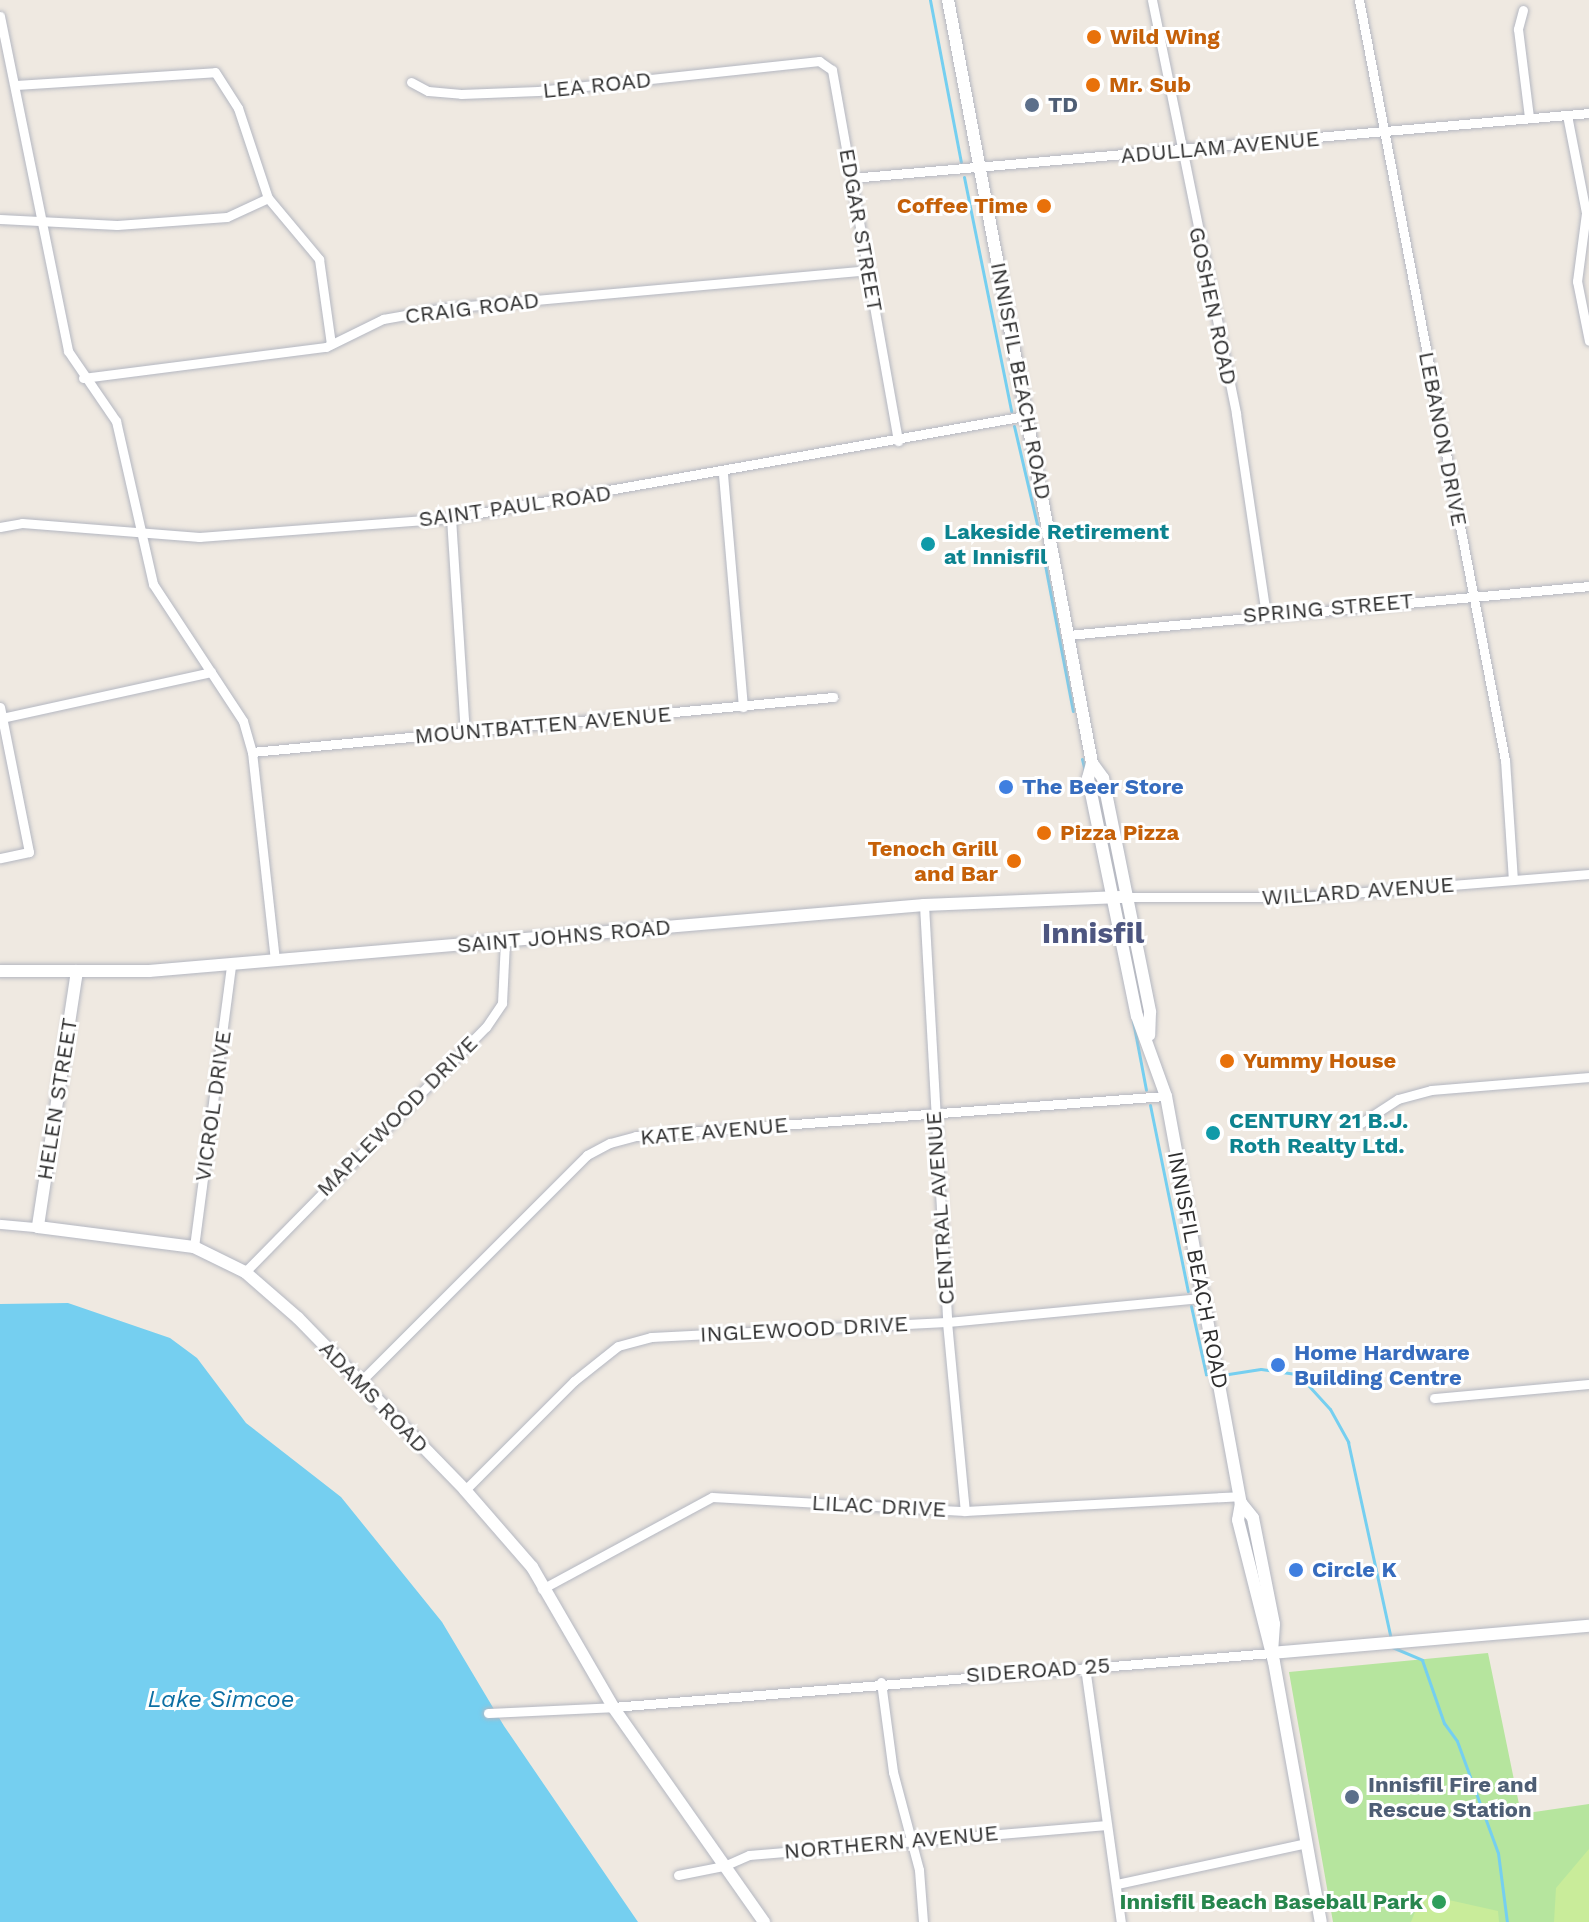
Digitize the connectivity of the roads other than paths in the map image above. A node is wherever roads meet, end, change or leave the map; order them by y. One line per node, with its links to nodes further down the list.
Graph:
1 (948, 0): 14 (street, INNISFIL BEACH ROAD)
2 (1152, 0): 13 (street, GOSHEN ROAD)
3 (1359, 0): 12 (street, LEBANON DRIVE)
4 (1523, 10): 11 (street)
5 (0, 16): 8 (street)
6 (783, 66): 7 (street, LEA ROAD); 15 (street, EDGAR STREET)
7 (411, 82)
8 (16, 85): 16 (street); 18 (street)
9 (1589, 113): 10 (street, ADULLAM AVENUE)
10 (1567, 115): 11 (street, ADULLAM AVENUE); 20 (street)
11 (1529, 117): 12 (street, ADULLAM AVENUE)
12 (1383, 132): 13 (street, ADULLAM AVENUE); 30 (street, LEBANON DRIVE)
13 (1180, 150): 14 (street, ADULLAM AVENUE); 31 (street, GOSHEN ROAD)
14 (979, 168): 15 (street, ADULLAM AVENUE); 23 (street, INNISFIL BEACH ROAD)
15 (851, 178): 19 (street, EDGAR STREET)
16 (268, 198): 18 (street); 21 (street)
17 (0, 219): 18 (street)
18 (41, 220): 22 (street)
19 (868, 270): 21 (street, CRAIG ROAD); 24 (street, EDGAR STREET)
20 (1589, 341)
21 (331, 344): 22 (street, CRAIG ROAD)
22 (83, 378): 28 (street)
23 (1025, 416): 24 (street, SAINT PAUL ROAD); 32 (street, INNISFIL BEACH ROAD)
24 (898, 441): 25 (street, SAINT PAUL ROAD)
25 (723, 474): 26 (street, SAINT PAUL ROAD); 36 (street)
26 (451, 518): 28 (street, SAINT PAUL ROAD); 38 (street)
27 (0, 527): 28 (street, SAINT PAUL ROAD)
28 (145, 536): 33 (street)
29 (1589, 586): 30 (street, SPRING STREET)
30 (1473, 595): 31 (street, SPRING STREET); 43 (street, LEBANON DRIVE)
31 (1266, 614): 32 (street, SPRING STREET)
32 (1068, 635): 40 (street, INNISFIL BEACH ROAD)
33 (211, 672): 37 (street); 39 (street)
34 (833, 697): 36 (street, MOUNTBATTEN AVENUE)
35 (0, 707): 37 (street)
36 (743, 707): 38 (street, MOUNTBATTEN AVENUE)
37 (2, 718): 41 (street)
38 (465, 733): 39 (street, MOUNTBATTEN AVENUE)
39 (252, 752): 48 (street)
40 (1092, 763): 44 (street, INNISFIL BEACH ROAD); 45 (street, INNISFIL BEACH ROAD)
41 (0, 858)
42 (1589, 874): 43 (street, WILLARD AVENUE)
43 (1513, 879): 45 (street, WILLARD AVENUE)
44 (1113, 897): 45 (street, SAINT JOHNS ROAD); 46 (street, SAINT JOHNS ROAD); 52 (street, INNISFIL BEACH ROAD)
45 (1127, 897): 52 (street, INNISFIL BEACH ROAD)
46 (924, 905): 47 (street, SAINT JOHNS ROAD); 55 (street, CENTRAL AVENUE)
47 (505, 941): 48 (street, SAINT JOHNS ROAD); 60 (street, MAPLEWOOD DRIVE)
48 (275, 960): 49 (street, SAINT JOHNS ROAD)
49 (231, 965): 51 (street, SAINT JOHNS ROAD); 59 (street, VICROL DRIVE)
50 (0, 971): 51 (street, SAINT JOHNS ROAD)
51 (77, 971): 58 (street, HELEN STREET)
52 (1149, 1038): 54 (street, INNISFIL BEACH ROAD)
53 (1589, 1077): 56 (street)
54 (1166, 1096): 55 (street, KATE AVENUE); 61 (street, INNISFIL BEACH ROAD)
55 (934, 1114): 62 (street, CENTRAL AVENUE); 63 (street, KATE AVENUE)
56 (1361, 1123)
57 (0, 1224): 58 (street)
58 (38, 1227): 59 (street, ADAMS ROAD)
59 (194, 1247): 60 (street, ADAMS ROAD)
60 (245, 1272): 63 (street, ADAMS ROAD)
61 (1199, 1298): 62 (street, INGLEWOOD DRIVE); 67 (street, INNISFIL BEACH ROAD)
62 (947, 1322): 66 (street, INGLEWOOD DRIVE); 68 (street, CENTRAL AVENUE)
63 (359, 1383): 66 (street, ADAMS ROAD)
64 (1589, 1384): 65 (street)
65 (1434, 1398)
66 (465, 1490): 69 (street, ADAMS ROAD)
67 (1240, 1500): 68 (street, LILAC DRIVE); 71 (street, INNISFIL BEACH ROAD)
68 (965, 1511): 69 (street, LILAC DRIVE)
69 (542, 1589): 74 (street, ADAMS ROAD)
70 (1589, 1626): 71 (street, SIDEROAD 25)
71 (1271, 1653): 72 (street, SIDEROAD 25); 78 (street, INNISFIL BEACH ROAD)
72 (1085, 1667): 73 (street, SIDEROAD 25); 76 (street)
73 (881, 1682): 74 (street, SIDEROAD 25); 77 (street)
74 (613, 1707): 75 (street, SIDEROAD 25); 79 (street, ADAMS ROAD)
75 (488, 1713)
76 (1107, 1825): 77 (street, NORTHERN AVENUE); 81 (street)
77 (909, 1838): 79 (street, NORTHERN AVENUE); 83 (street)
78 (1307, 1843): 81 (street); 85 (street, INNISFIL BEACH ROAD)
79 (724, 1866): 80 (street, NORTHERN AVENUE); 82 (street, ADAMS ROAD)
80 (678, 1875)
81 (1117, 1884): 84 (street)
82 (764, 1922)
83 (923, 1922)
84 (1121, 1922)
85 (1321, 1922)

